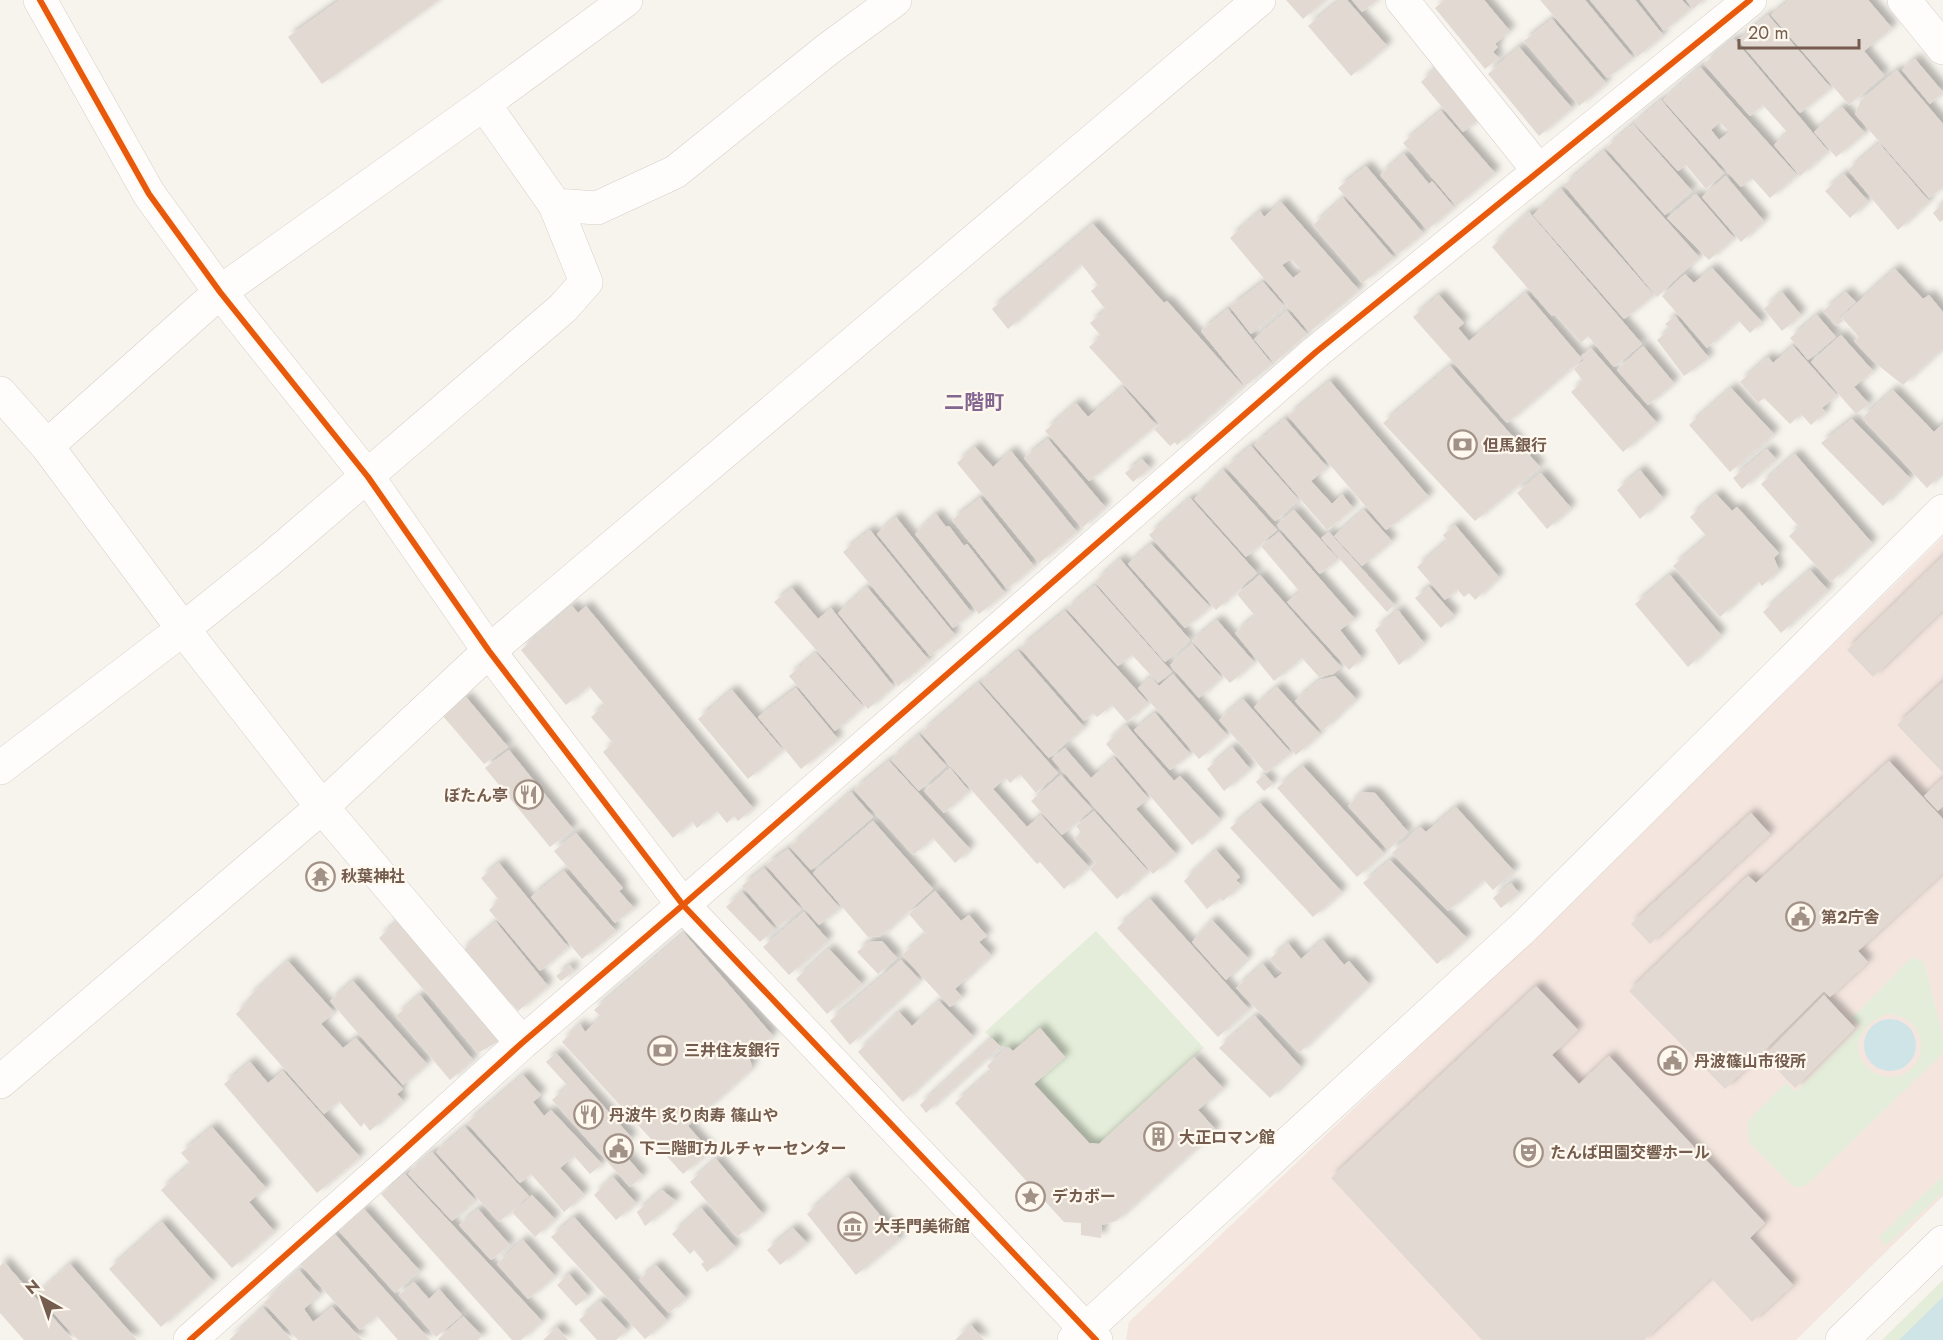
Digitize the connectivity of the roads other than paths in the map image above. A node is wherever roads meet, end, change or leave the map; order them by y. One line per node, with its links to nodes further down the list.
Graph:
1 (40, 0): 12 (street)
2 (626, 0): 9 (street)
3 (895, 0): 11 (street)
4 (1259, 0): 18 (street)
5 (1402, 0): 10 (street)
6 (1750, 0): 10 (street)
7 (1904, 0): 8 (street)
8 (1943, 48)
9 (484, 104): 11 (street); 12 (street)
10 (1539, 171): 21 (street)
11 (555, 205): 15 (street)
12 (220, 292): 14 (street); 15 (street)
13 (0, 393): 14 (street)
14 (47, 446): 17 (street)
15 (368, 477): 17 (street); 18 (street)
16 (1943, 511): 25 (street)
17 (183, 629): 19 (street); 20 (street)
18 (489, 651): 20 (street); 21 (street)
19 (0, 768)
20 (322, 807): 22 (street); 23 (street)
21 (683, 905): 22 (street); 25 (street)
22 (522, 1043): 26 (street)
23 (0, 1082)
24 (1943, 1242): 27 (street)
25 (1085, 1336)
26 (190, 1340)
27 (1842, 1340)

